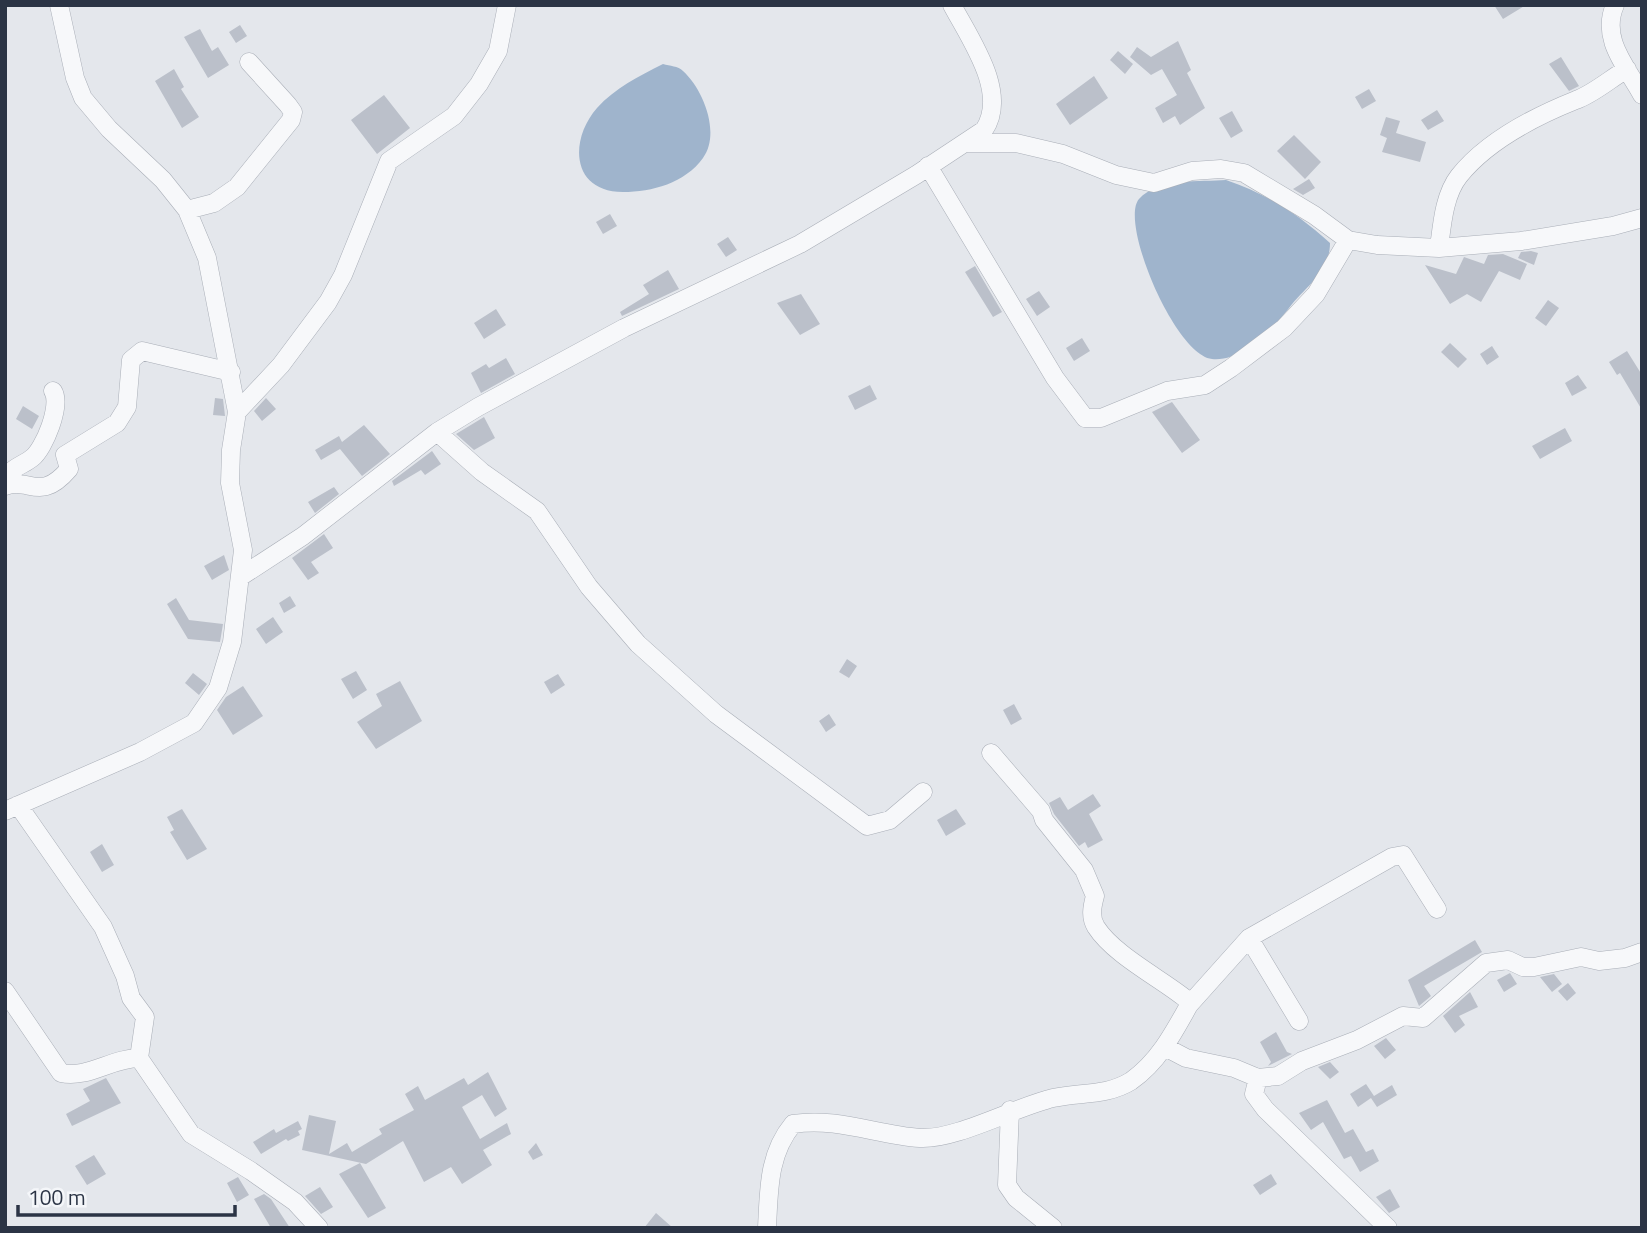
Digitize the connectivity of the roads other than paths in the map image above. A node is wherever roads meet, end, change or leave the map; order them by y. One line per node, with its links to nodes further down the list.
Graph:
1 (59, 5): 10 (street)
2 (507, 5): 16 (street)
3 (952, 5): 8 (street)
4 (1615, 5): 6 (street)
5 (249, 62): 10 (street)
6 (1626, 69): 7 (street); 13 (street)
7 (1642, 95)
8 (960, 144): 9 (street); 12 (street)
9 (928, 166): 12 (street); 17 (street)
10 (187, 211): 14 (street)
11 (1642, 218): 13 (street)
12 (1348, 240): 13 (street)
13 (1439, 248)
14 (231, 372): 16 (street); 18 (street)
15 (53, 391): 18 (street)
16 (237, 412): 19 (street)
17 (437, 432): 19 (street); 21 (street)
18 (9, 485)
19 (240, 577): 22 (street)
20 (991, 753): 27 (street)
21 (923, 792)
22 (12, 808): 30 (street)
23 (1437, 909): 24 (street)
24 (1249, 938): 27 (street); 28 (street)
25 (1642, 952): 31 (street)
26 (5, 991): 30 (street)
27 (1189, 1005): 29 (street)
28 (1299, 1021)
29 (1166, 1047): 31 (street); 32 (street)
30 (139, 1058): 33 (street)
31 (1258, 1078): 36 (street)
32 (1010, 1110): 34 (street); 35 (street)
33 (318, 1228)
34 (767, 1228)
35 (1053, 1228)
36 (1388, 1228)

